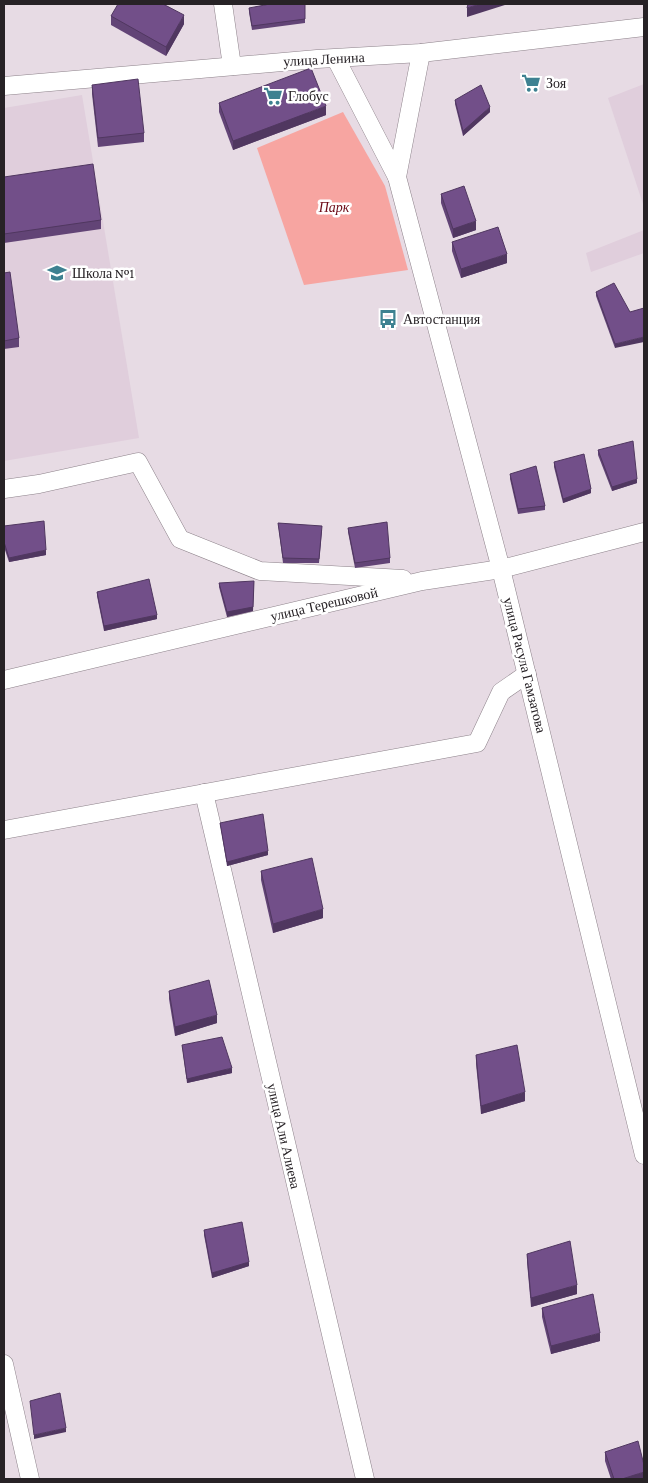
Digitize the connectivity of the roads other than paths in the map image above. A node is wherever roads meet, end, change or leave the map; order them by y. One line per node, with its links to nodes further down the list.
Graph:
1 (223, 4): 5 (street)
2 (644, 28): 3 (street, улица Ленина)
3 (421, 53): 4 (street, улица Ленина); 7 (street, улица Расула Гамзатова)
4 (336, 59): 5 (street, улица Ленина); 7 (street, улица Расула Гамзатова)
5 (232, 66): 6 (street, улица Ленина)
6 (4, 86)
7 (397, 177): 10 (street, улица Расула Гамзатова)
8 (4, 489): 11 (street)
9 (644, 532): 10 (street, улица Терешковой)
10 (501, 569): 11 (street, улица Терешковой); 12 (street, улица Расула Гамзатова)
11 (422, 580): 13 (street, улица Терешковой)
12 (527, 674): 14 (street); 16 (street, улица Расула Гамзатова)
13 (4, 680)
14 (204, 793): 15 (street); 19 (street, улица Али Алиева)
15 (4, 830)
16 (644, 1155)
17 (4, 1364): 18 (street)
18 (30, 1479)
19 (365, 1479)

